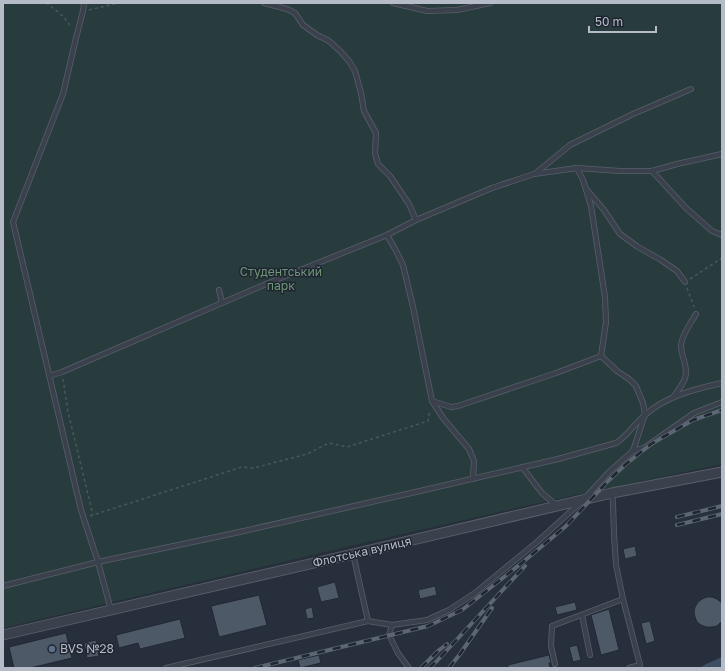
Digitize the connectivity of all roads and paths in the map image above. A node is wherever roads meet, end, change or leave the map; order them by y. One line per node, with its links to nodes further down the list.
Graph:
1 (46, 3): 8 (path)
2 (84, 3): 7 (lane)
3 (118, 3): 7 (path)
4 (264, 3): 15 (lane)
5 (393, 3): 6 (lane)
6 (490, 3)
7 (83, 11): 8 (lane)
8 (76, 38): 25 (lane)
9 (691, 89): 13 (lane)
10 (722, 154): 12 (lane)
11 (577, 168): 12 (lane); 13 (lane); 14 (lane)
12 (652, 171): 17 (lane)
13 (534, 174): 15 (lane)
14 (585, 187): 19 (lane); 23 (lane)
15 (416, 220): 16 (lane)
16 (387, 235): 21 (lane); 28 (lane)
17 (722, 235)
18 (722, 258): 19 (path)
19 (685, 282): 22 (path)
20 (219, 290): 21 (lane)
21 (222, 303): 24 (lane)
22 (696, 314): 27 (lane)
23 (601, 356): 28 (lane); 30 (lane)
24 (62, 372): 25 (lane); 38 (path)
25 (49, 376): 39 (lane)
26 (722, 383): 27 (lane)
27 (673, 398): 30 (lane)
28 (432, 400): 34 (lane); 38 (path)
29 (722, 402): 31 (lane)
30 (645, 414): 31 (lane); 32 (lane)
31 (633, 451): 36 (lane)
32 (522, 467): 34 (lane); 37 (lane)
33 (722, 472): 35 (street, Флотська вулиця)
34 (473, 479): 41 (lane)
35 (612, 493): 36 (street, Флотська вулиця); 43 (lane)
36 (584, 499): 37 (street, Флотська вулиця); 47 (lane)
37 (557, 506): 40 (street, Флотська вулиця)
38 (94, 515): 39 (path)
39 (84, 518): 41 (lane)
40 (353, 554): 44 (street, Флотська вулиця); 46 (lane)
41 (98, 562): 42 (lane); 44 (lane)
42 (3, 586)
43 (623, 599): 45 (lane); 53 (lane)
44 (111, 610): 48 (street, Флотська вулиця)
45 (582, 615): 49 (lane); 50 (lane)
46 (368, 621): 47 (lane); 51 (lane)
47 (392, 625): 52 (lane)
48 (3, 635)
49 (590, 655)
50 (555, 664)
51 (166, 668)
52 (409, 668)
53 (629, 668)

